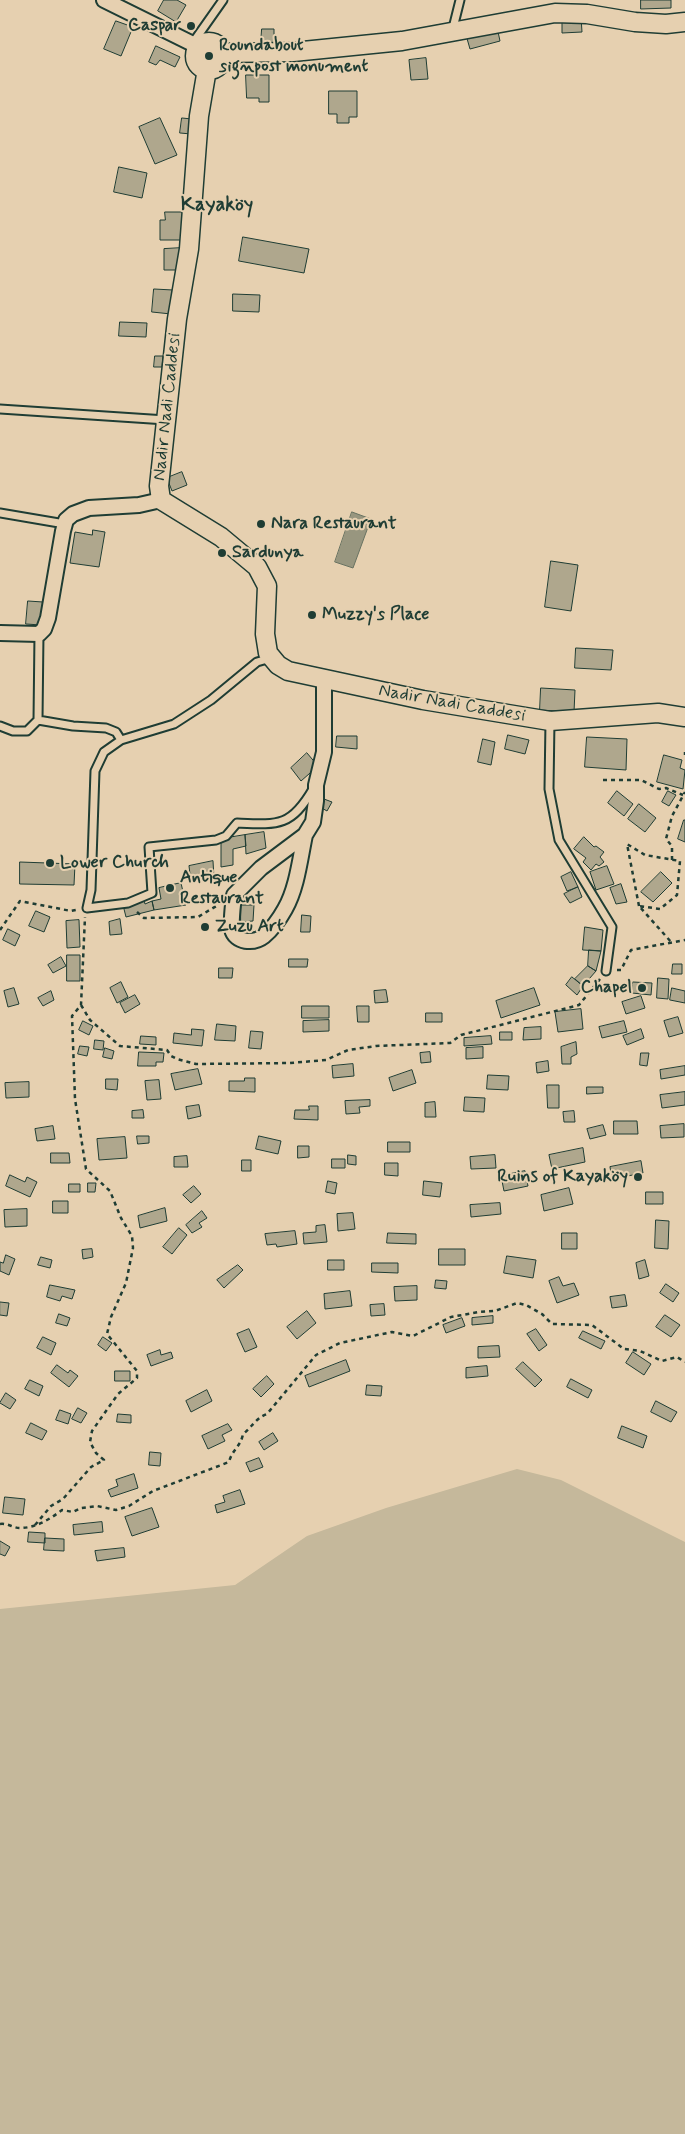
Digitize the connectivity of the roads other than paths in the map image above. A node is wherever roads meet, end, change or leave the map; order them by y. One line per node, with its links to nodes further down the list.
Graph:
1 (104, 0): 6 (street)
2 (223, 0): 6 (lane)
3 (460, 0): 5 (lane)
4 (685, 22): 5 (street)
5 (452, 32): 7 (street)
6 (195, 45): 7 (street); 8 (street)
7 (222, 53): 8 (street)
8 (207, 69): 10 (street, Nadir Nadi Caddesi)
9 (0, 409): 10 (lane)
10 (166, 420): 11 (street, Nadir Nadi Caddesi)
11 (161, 500): 13 (street); 16 (street, Nadir Nadi Caddesi)
12 (0, 513): 13 (lane)
13 (65, 524): 15 (street)
14 (0, 632): 15 (street)
15 (39, 634): 19 (lane)
16 (271, 658): 17 (street, Nadir Nadi Caddesi); 22 (lane)
17 (324, 680): 20 (street, Nadir Nadi Caddesi); 23 (street)
18 (685, 716): 20 (street, Nadir Nadi Caddesi)
19 (38, 720): 21 (lane); 22 (lane)
20 (550, 721): 25 (lane)
21 (0, 726)
22 (121, 740): 23 (lane)
23 (316, 785): 24 (street)
24 (305, 835): 24 (street)
25 (606, 972)

